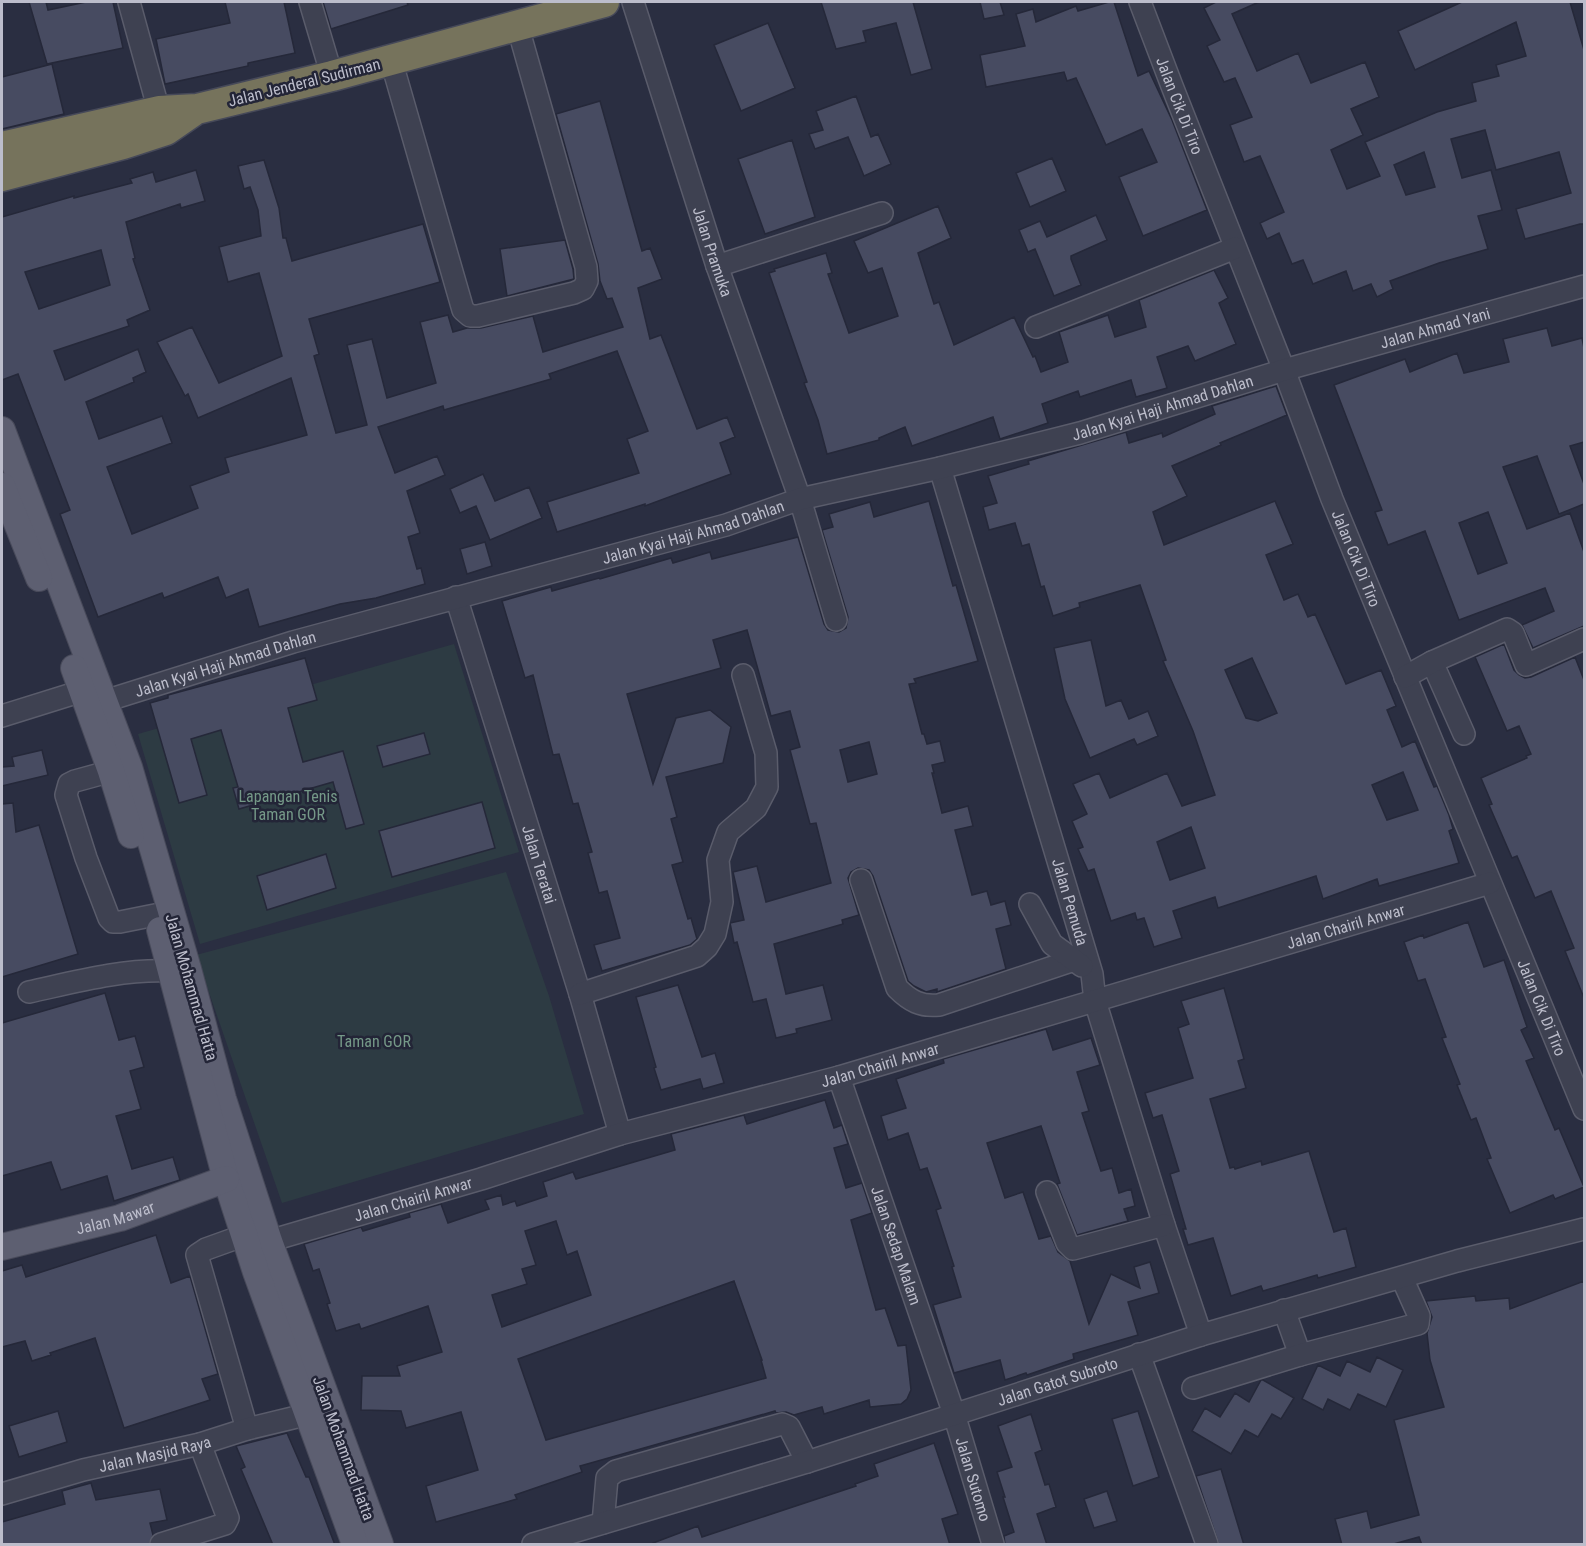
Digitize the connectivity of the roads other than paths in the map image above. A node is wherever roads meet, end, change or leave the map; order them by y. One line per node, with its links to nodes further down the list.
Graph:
1 (129, 2): 10 (street)
2 (310, 2): 8 (street)
3 (604, 2): 6 (highway, Jalan Jenderal Sudirman)
4 (633, 2): 15 (street, Jalan Pramuka)
5 (1140, 2): 14 (street, Jalan Cik Di Tiro)
6 (517, 24): 7 (highway, Jalan Jenderal Sudirman); 7 (street)
7 (391, 60): 8 (highway, Jalan Jenderal Sudirman)
8 (332, 76): 9 (highway, Jalan Jenderal Sudirman)
9 (197, 109): 10 (highway, Jalan Jenderal Sudirman); 12 (highway)
10 (159, 111): 11 (highway, Jalan Jenderal Sudirman)
11 (2, 147)
12 (2, 176)
13 (882, 213): 15 (street)
14 (1235, 248): 17 (street); 18 (street, Jalan Cik Di Tiro)
15 (717, 266): 22 (street, Jalan Pramuka)
16 (1584, 286): 18 (street, Jalan Ahmad Yani)
17 (1036, 327)
18 (1284, 369): 20 (street, Jalan Kyai Haji Ahmad Dahlan); 28 (street, Jalan Cik Di Tiro)
19 (2, 430): 30 (main road, Jalan Mohammad Hatta)
20 (940, 468): 22 (street, Jalan Kyai Haji Ahmad Dahlan); 40 (street, Jalan Pemuda)
21 (2, 486): 29 (main road, Jalan Mohammad Hatta)
22 (800, 499): 23 (street, Jalan Kyai Haji Ahmad Dahlan); 24 (street, Jalan Pramuka)
23 (456, 597): 30 (street, Jalan Kyai Haji Ahmad Dahlan); 42 (street, Jalan Teratai)
24 (836, 620)
25 (1584, 639): 26 (street)
26 (1432, 662): 28 (street); 32 (street)
27 (743, 675): 42 (street)
28 (1405, 677): 35 (street, Jalan Cik Di Tiro)
29 (82, 691): 31 (street); 33 (main road, Jalan Mohammad Hatta)
30 (105, 701): 33 (main road, Jalan Mohammad Hatta)
31 (2, 716)
32 (1464, 734)
33 (120, 769): 37 (main road, Jalan Mohammad Hatta); 37 (street)
34 (861, 880): 38 (street)
35 (1490, 883): 43 (street, Jalan Chairil Anwar); 45 (street, Jalan Cik Di Tiro)
36 (1030, 904): 38 (street)
37 (163, 913): 39 (main road, Jalan Mohammad Hatta)
38 (1074, 960): 40 (street)
39 (179, 970): 41 (street); 47 (main road, Jalan Mohammad Hatta); 51 (main road, Jalan Mohammad Hatta)
40 (1092, 974): 43 (street, Jalan Pemuda)
41 (29, 992)
42 (579, 994): 46 (street, Jalan Teratai)
43 (1095, 1001): 44 (street, Jalan Chairil Anwar); 49 (street, Jalan Pemuda)
44 (839, 1077): 46 (street, Jalan Chairil Anwar); 60 (street, Jalan Sedap Malam)
45 (1584, 1109)
46 (620, 1134): 51 (street, Jalan Chairil Anwar)
47 (226, 1179): 51 (main road, Jalan Mohammad Hatta); 52 (main road, Jalan Mawar)
48 (1047, 1192): 49 (street)
49 (1164, 1225): 55 (street, Jalan Pemuda)
50 (1584, 1229): 53 (street, Jalan Gatot Subroto)
51 (257, 1238): 59 (main road, Jalan Mohammad Hatta); 61 (street, Jalan Chairil Anwar); 68 (main road, Jalan Mohammad Hatta)
52 (2, 1247)
53 (1402, 1278): 54 (street, Jalan Gatot Subroto); 57 (street)
54 (1284, 1310): 55 (street, Jalan Gatot Subroto); 57 (street)
55 (1201, 1335): 56 (street, Jalan Gatot Subroto)
56 (1138, 1354): 60 (street, Jalan Gatot Subroto); 71 (street)
57 (1300, 1355): 58 (street)
58 (1193, 1388)
59 (309, 1414): 61 (street, Jalan Masjid Raya); 67 (main road, Jalan Mohammad Hatta)
60 (954, 1414): 63 (street, Jalan Gatot Subroto); 70 (street, Jalan Sutomo)
61 (247, 1429): 62 (street, Jalan Masjid Raya)
62 (200, 1444): 64 (street, Jalan Masjid Raya); 66 (street)
63 (807, 1462): 65 (street, Jalan Gatot Subroto); 65 (street)
64 (2, 1494)
65 (603, 1522): 69 (street, Jalan Gatot Subroto)
66 (162, 1544)
67 (355, 1545)
68 (380, 1545)
69 (533, 1545)
70 (993, 1545)
71 (1207, 1545)

